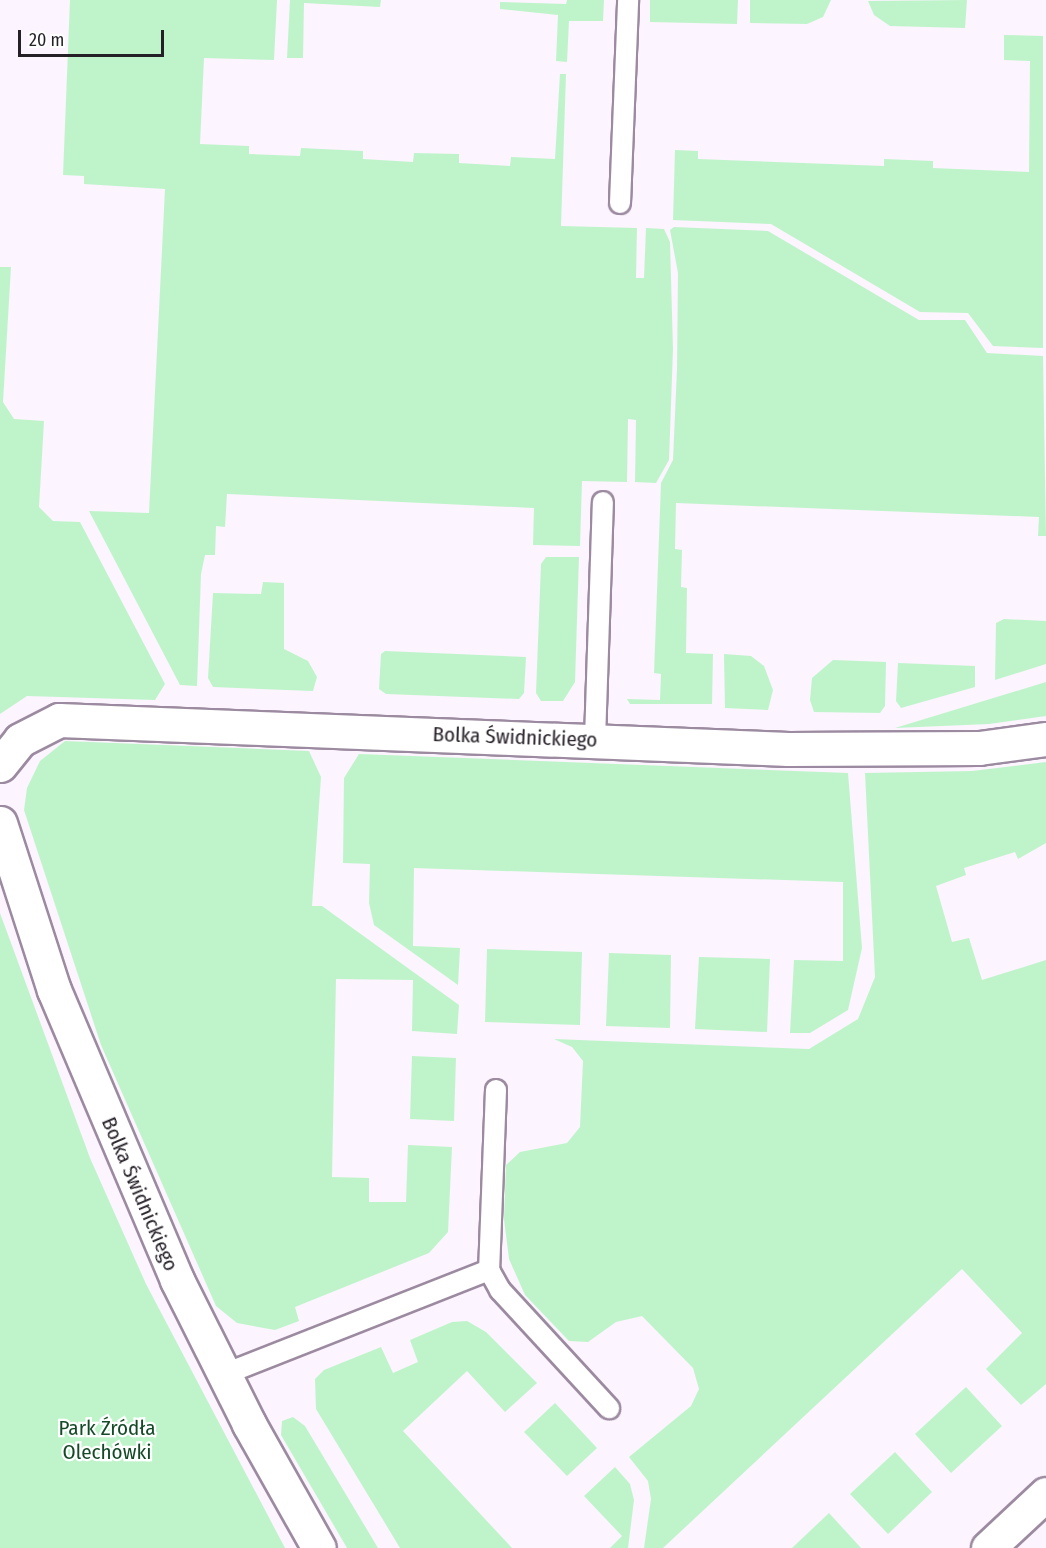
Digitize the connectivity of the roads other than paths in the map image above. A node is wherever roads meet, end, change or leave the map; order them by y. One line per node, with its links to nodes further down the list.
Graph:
1 (628, 0): 2 (lane)
2 (621, 202)
3 (603, 501): 5 (lane)
4 (1046, 739): 5 (street, Bolka Świdnickiego)
5 (595, 740): 6 (street, Bolka Świdnickiego)
6 (0, 765)
7 (0, 823): 10 (street, Bolka Świdnickiego)
8 (496, 1090): 9 (lane)
9 (489, 1270): 10 (lane); 11 (lane)
10 (225, 1374): 13 (street, Bolka Świdnickiego)
11 (609, 1408)
12 (1045, 1496): 14 (street)
13 (319, 1548)
14 (988, 1548)

